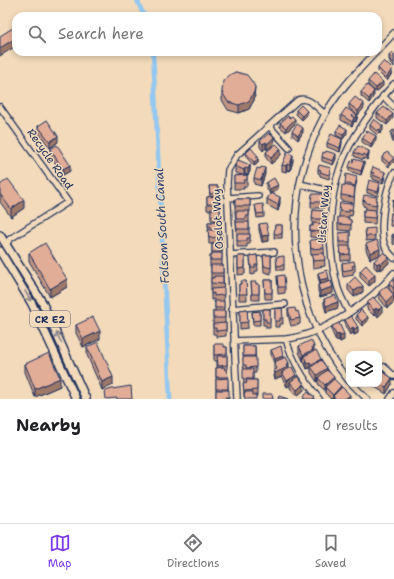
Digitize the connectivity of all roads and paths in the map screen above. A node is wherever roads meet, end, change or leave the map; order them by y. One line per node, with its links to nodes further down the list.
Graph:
1 (394, 33): 2 (street)
2 (382, 46)
3 (373, 56): 8 (street)
4 (394, 84): 5 (street, Listan Way)
5 (383, 96): 7 (street); 13 (street, Listan Way)
6 (0, 107): 17 (street, Recycle Road)
7 (394, 107)
8 (325, 114): 9 (street, Oselot Way); 12 (street)
9 (269, 126): 10 (street); 15 (street, Oselot Way)
10 (289, 148)
11 (394, 173): 21 (street)
12 (300, 184): 13 (street); 26 (street)
13 (333, 192): 25 (street, Listan Way)
14 (258, 196): 15 (street)
15 (228, 198): 20 (street, Oselot Way)
16 (0, 235): 17 (main road, CR E2)
17 (2, 244): 35 (main road, CR E2, one-way to 17)
18 (0, 251): 29 (main road, CR E2, one-way to 29)
19 (274, 252): 20 (street)
20 (230, 255): 24 (street, Oselot Way)
21 (394, 258)
22 (394, 273): 25 (street)
23 (285, 304): 24 (street)
24 (232, 309): 28 (street, Oselot Way)
25 (349, 313): 26 (street)
26 (317, 330): 27 (street); 32 (street)
27 (286, 338): 28 (street); 38 (street)
28 (234, 340): 37 (street, Oselot Way)
29 (59, 360): 35 (main road); 36 (main road, CR E2)
30 (384, 367): 31 (street)
31 (394, 376)
32 (346, 377)
33 (355, 387): 39 (street)
34 (394, 393): 40 (street)
35 (85, 398)
36 (76, 399)
37 (237, 399)
38 (319, 399)
39 (367, 399)
40 (390, 399)

